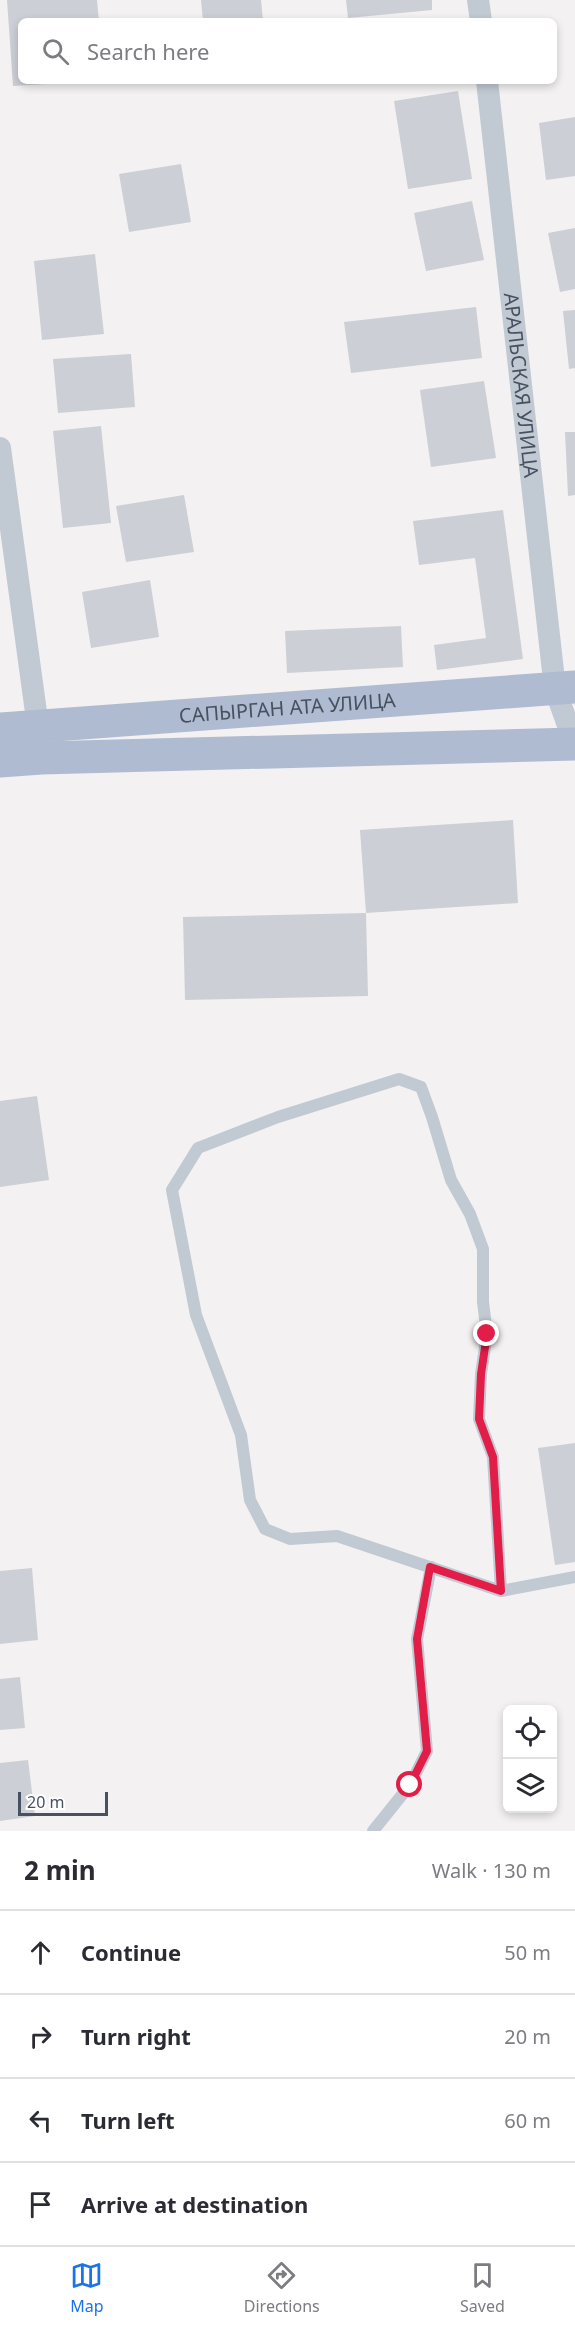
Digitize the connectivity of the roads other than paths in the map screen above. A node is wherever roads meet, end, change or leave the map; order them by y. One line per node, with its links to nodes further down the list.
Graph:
1 (478, 0): 2 (street)
2 (480, 18)
3 (487, 84): 5 (street, АРАЛЬСКАЯ УЛИЦА)
4 (0, 448): 6 (street)
5 (565, 688): 6 (main road, САПЫРГАН АТА УЛИЦА); 8 (street, АРАЛЬСКАЯ УЛИЦА)
6 (38, 727): 7 (main road, САПЫРГАН АТА УЛИЦА)
7 (0, 729)
8 (575, 744): 9 (main road, САПЫРГАН АТА УЛИЦА)
9 (0, 761)
10 (430, 1567): 12 (lane); 12 (lane); 13 (lane)
11 (575, 1577): 12 (lane)
12 (501, 1591)
13 (373, 1831)

